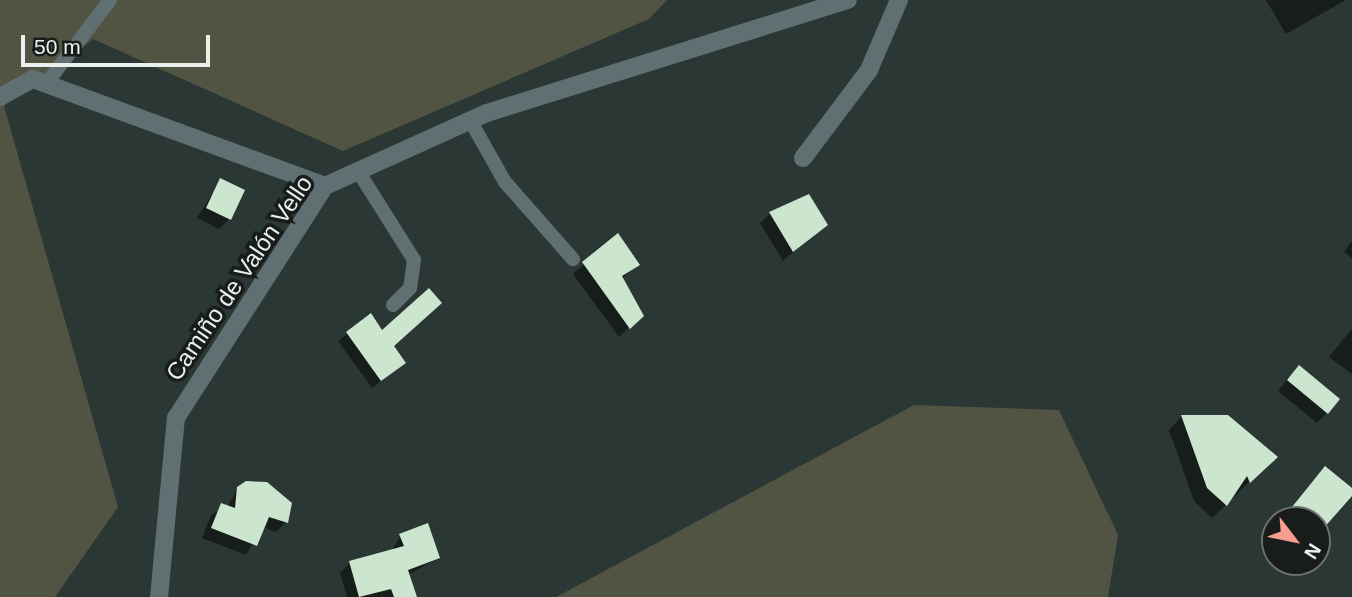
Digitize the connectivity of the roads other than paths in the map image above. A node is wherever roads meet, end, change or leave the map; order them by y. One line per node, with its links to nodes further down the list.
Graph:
1 (110, 0): 4 (lane)
2 (899, 0): 7 (street)
3 (843, 3): 6 (street, Camiño de Valón Vello)
4 (46, 84): 5 (street); 9 (street)
5 (0, 97)
6 (470, 120): 8 (street, Camiño de Valón Vello); 10 (lane)
7 (803, 158)
8 (358, 171): 9 (street, Camiño de Valón Vello); 11 (lane)
9 (325, 186): 12 (street, Camiño de Valón Vello)
10 (573, 259)
11 (393, 306)
12 (159, 597)

